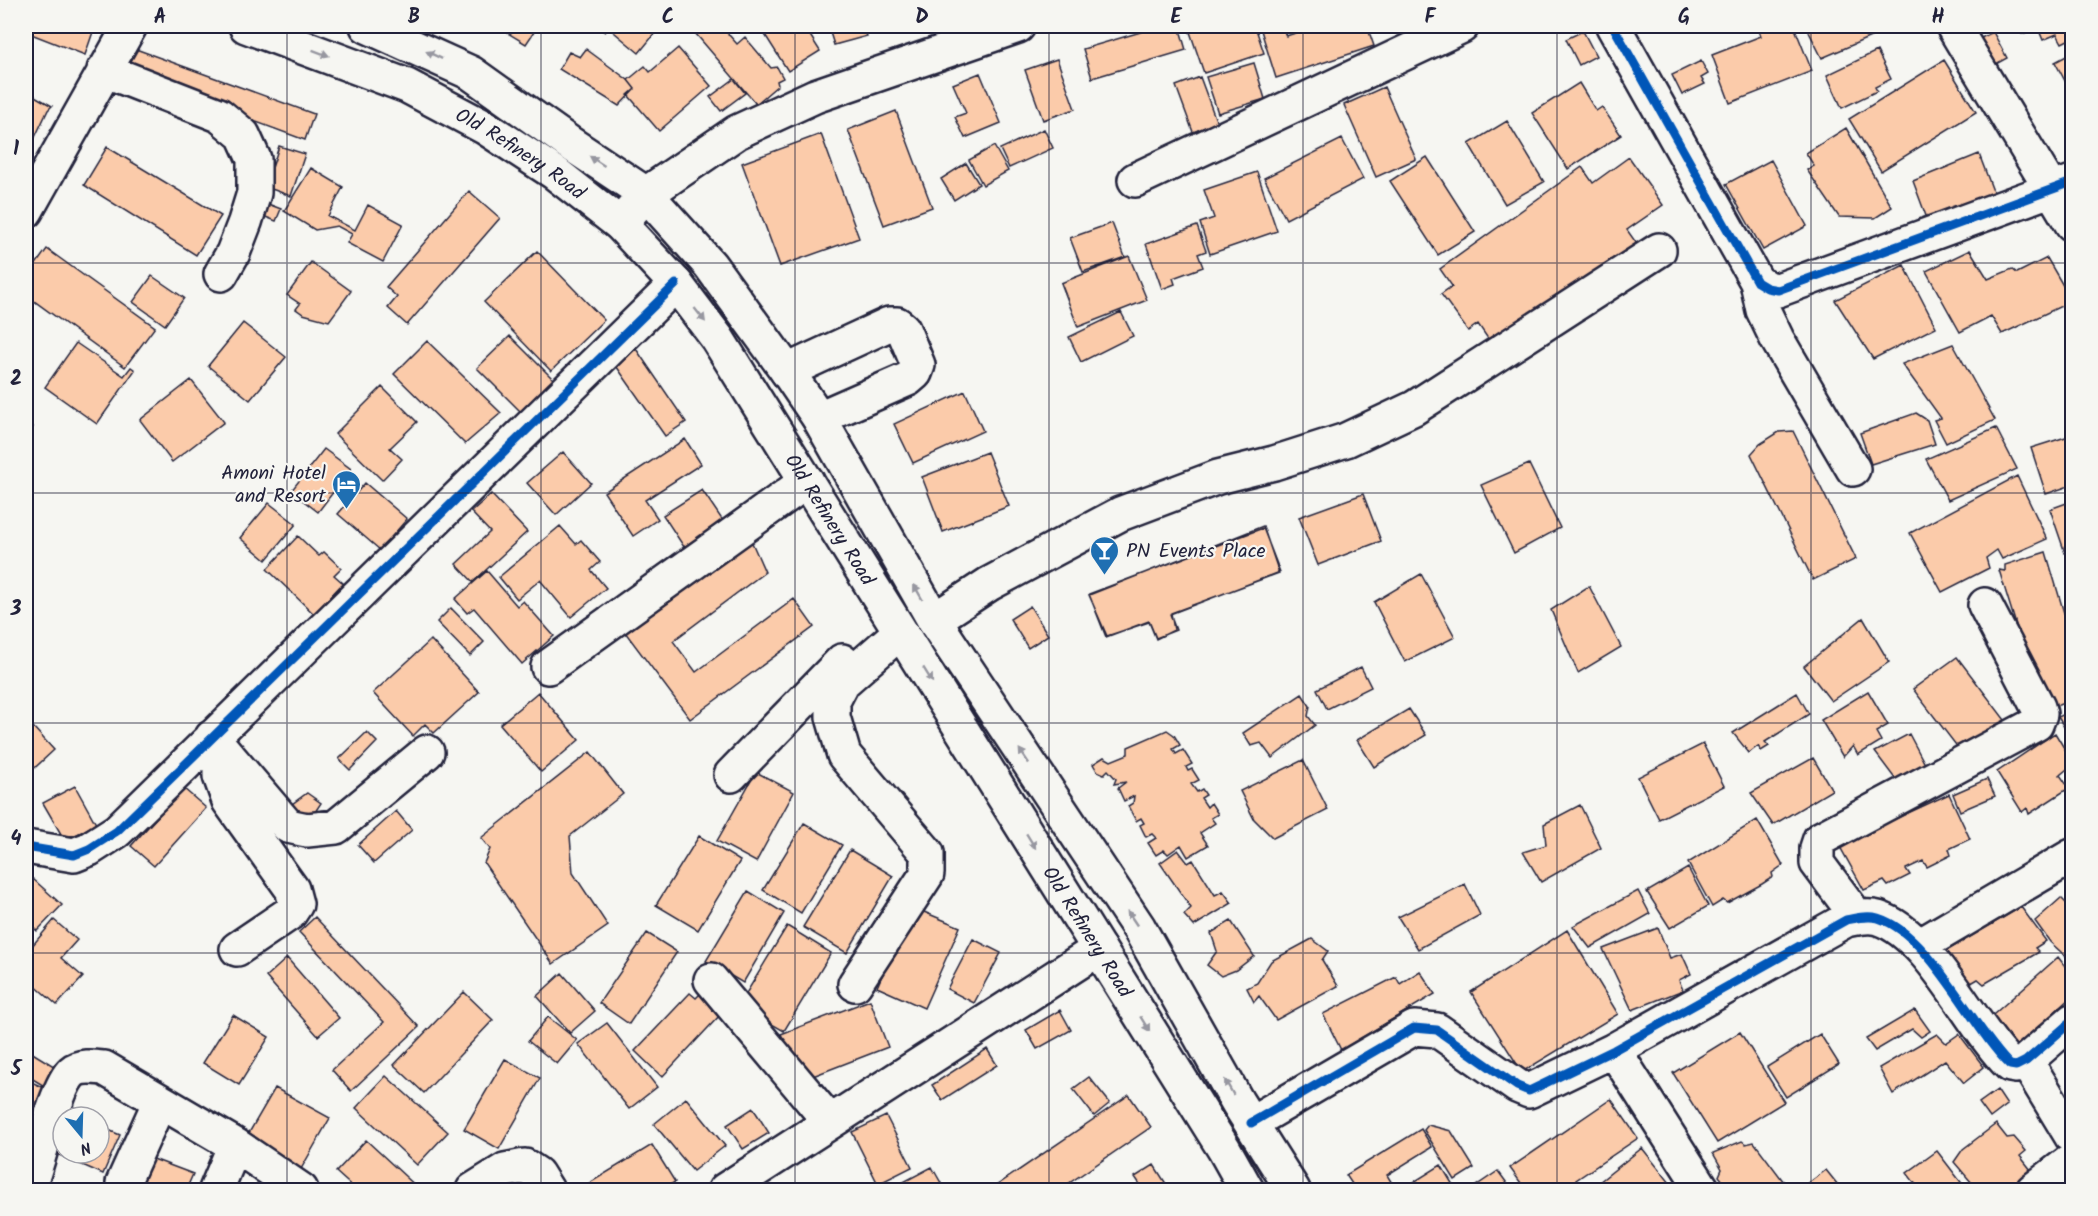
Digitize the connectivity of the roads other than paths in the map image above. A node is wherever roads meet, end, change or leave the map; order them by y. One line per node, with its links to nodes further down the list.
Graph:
1 (130, 26): 8 (street)
2 (246, 26): 13 (street, Old Refinery Road, one-way to 13)
3 (367, 26): 11 (street, Old Refinery Road, one-way to 3)
4 (1018, 26): 11 (street)
5 (1462, 26): 9 (street)
6 (1613, 26): 17 (street)
7 (1953, 26): 10 (street)
8 (104, 70): 12 (street); 16 (street)
9 (1135, 180)
10 (2062, 185): 14 (street); 17 (street)
11 (645, 194): 13 (street); 19 (street, Old Refinery Road)
12 (26, 210)
13 (620, 224): 18 (street, Old Refinery Road)
14 (2073, 224)
15 (1659, 250): 24 (street)
16 (221, 274)
17 (1757, 282): 21 (street)
18 (676, 284): 22 (street, Old Refinery Road, one-way to 22); 27 (street)
19 (787, 371): 20 (street, Old Refinery Road); 20 (street)
20 (819, 418): 24 (street, Old Refinery Road, one-way to 20)
21 (1853, 469)
22 (807, 481): 25 (street, Old Refinery Road); 26 (street)
23 (1985, 605): 32 (street)
24 (934, 620): 43 (street, Old Refinery Road, one-way to 24)
25 (895, 622): 29 (street); 35 (street, Old Refinery Road, one-way to 35); 37 (street)
26 (548, 667)
27 (216, 742): 28 (street); 30 (street); 34 (street)
28 (427, 752)
29 (730, 776)
30 (26, 847)
31 (2073, 856): 33 (street)
32 (1858, 918): 33 (street); 39 (street)
33 (1919, 946): 40 (street)
34 (237, 949)
35 (1098, 949): 42 (street); 54 (street, Old Refinery Road, one-way to 54)
36 (711, 980): 42 (street)
37 (855, 984)
38 (2073, 1021): 40 (street)
39 (1614, 1050): 43 (street); 56 (street)
40 (2026, 1061): 44 (street)
41 (160, 1101): 45 (street); 47 (street); 48 (street)
42 (830, 1122): 53 (street)
43 (1251, 1123): 55 (street, Old Refinery Road)
44 (2073, 1137)
45 (235, 1144): 49 (street); 50 (street)
46 (2073, 1160): 57 (street)
47 (33, 1172)
48 (123, 1182)
49 (216, 1191)
50 (302, 1191)
51 (473, 1191): 52 (street)
52 (547, 1191)
53 (725, 1191)
54 (1247, 1191)
55 (1293, 1191)
56 (1703, 1191)
57 (2033, 1191)

